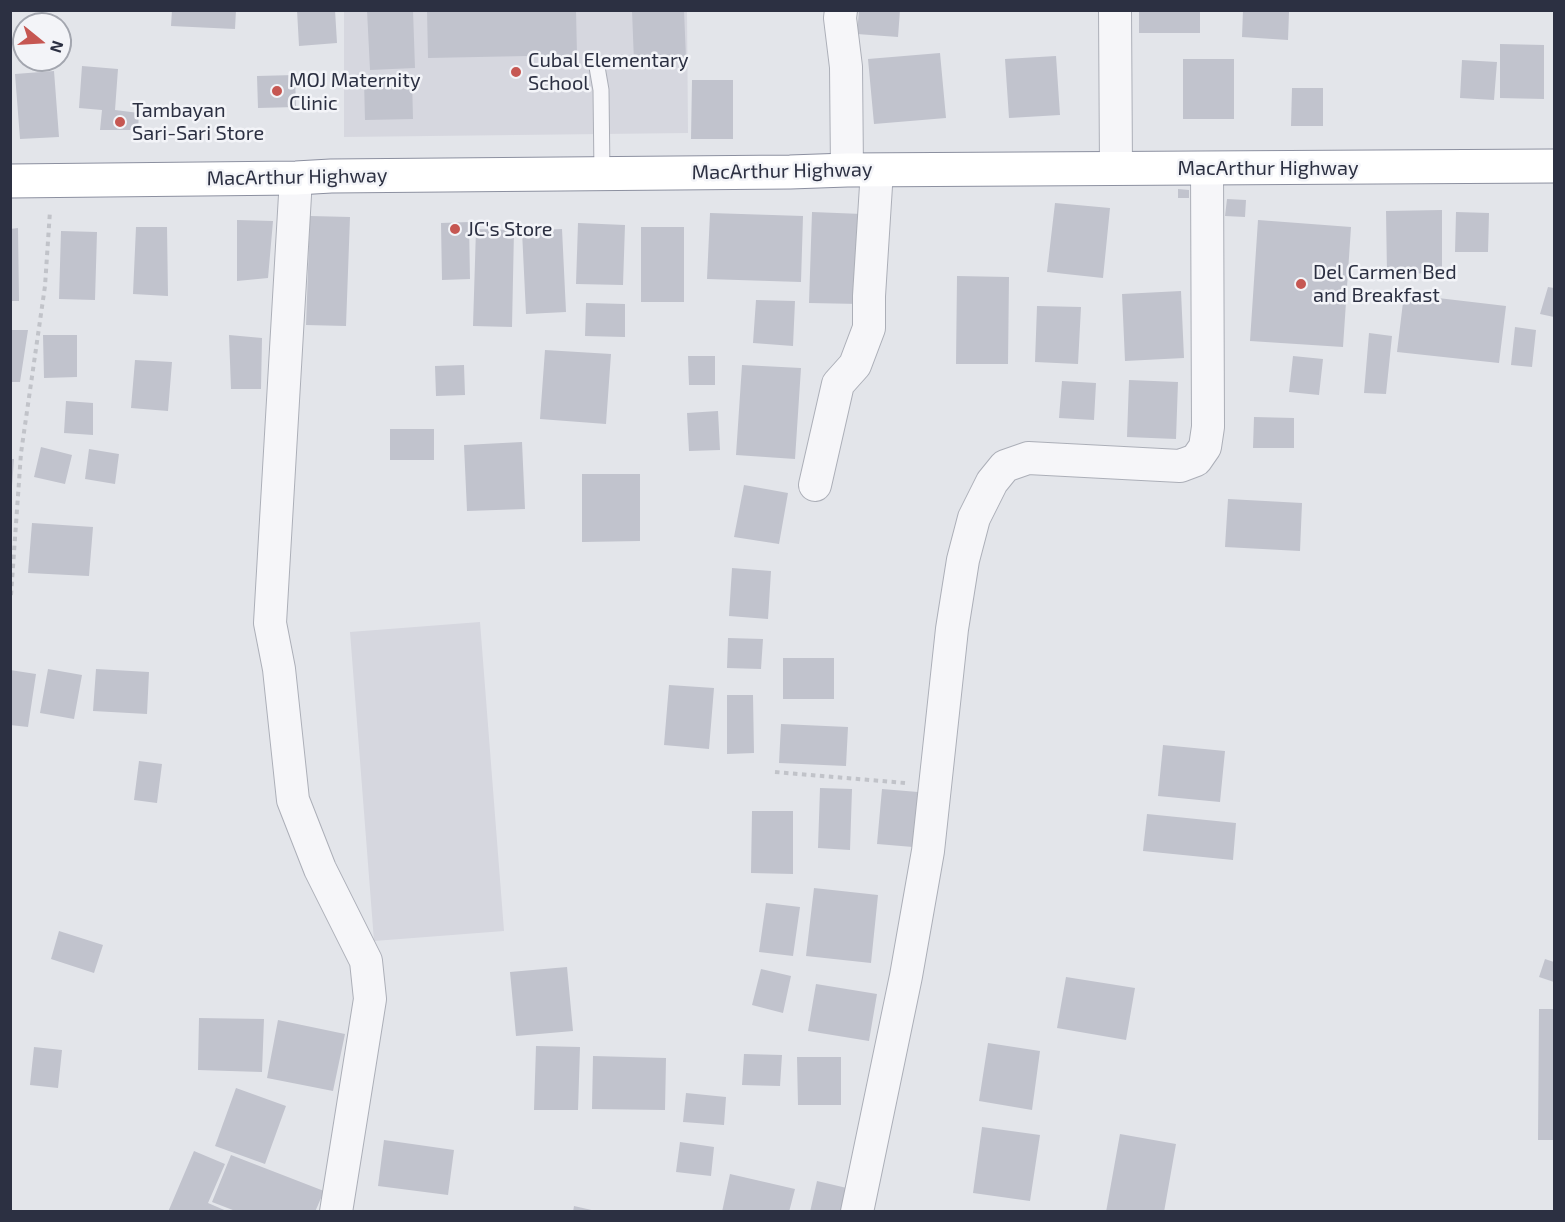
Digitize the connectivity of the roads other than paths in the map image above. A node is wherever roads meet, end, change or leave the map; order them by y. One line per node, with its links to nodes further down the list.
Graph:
1 (841, 10): 7 (street)
2 (1115, 10): 5 (street)
3 (597, 66): 8 (lane)
4 (1554, 166): 6 (highway, MacArthur Highway)
5 (1116, 168): 6 (highway, MacArthur Highway); 7 (highway, MacArthur Highway)
6 (1207, 168): 13 (street)
7 (862, 170): 8 (highway, MacArthur Highway); 11 (street)
8 (602, 174): 9 (highway, MacArthur Highway)
9 (296, 178): 10 (highway, MacArthur Highway); 12 (street)
10 (10, 181)
11 (815, 485)
12 (336, 1212)
13 (857, 1212)

